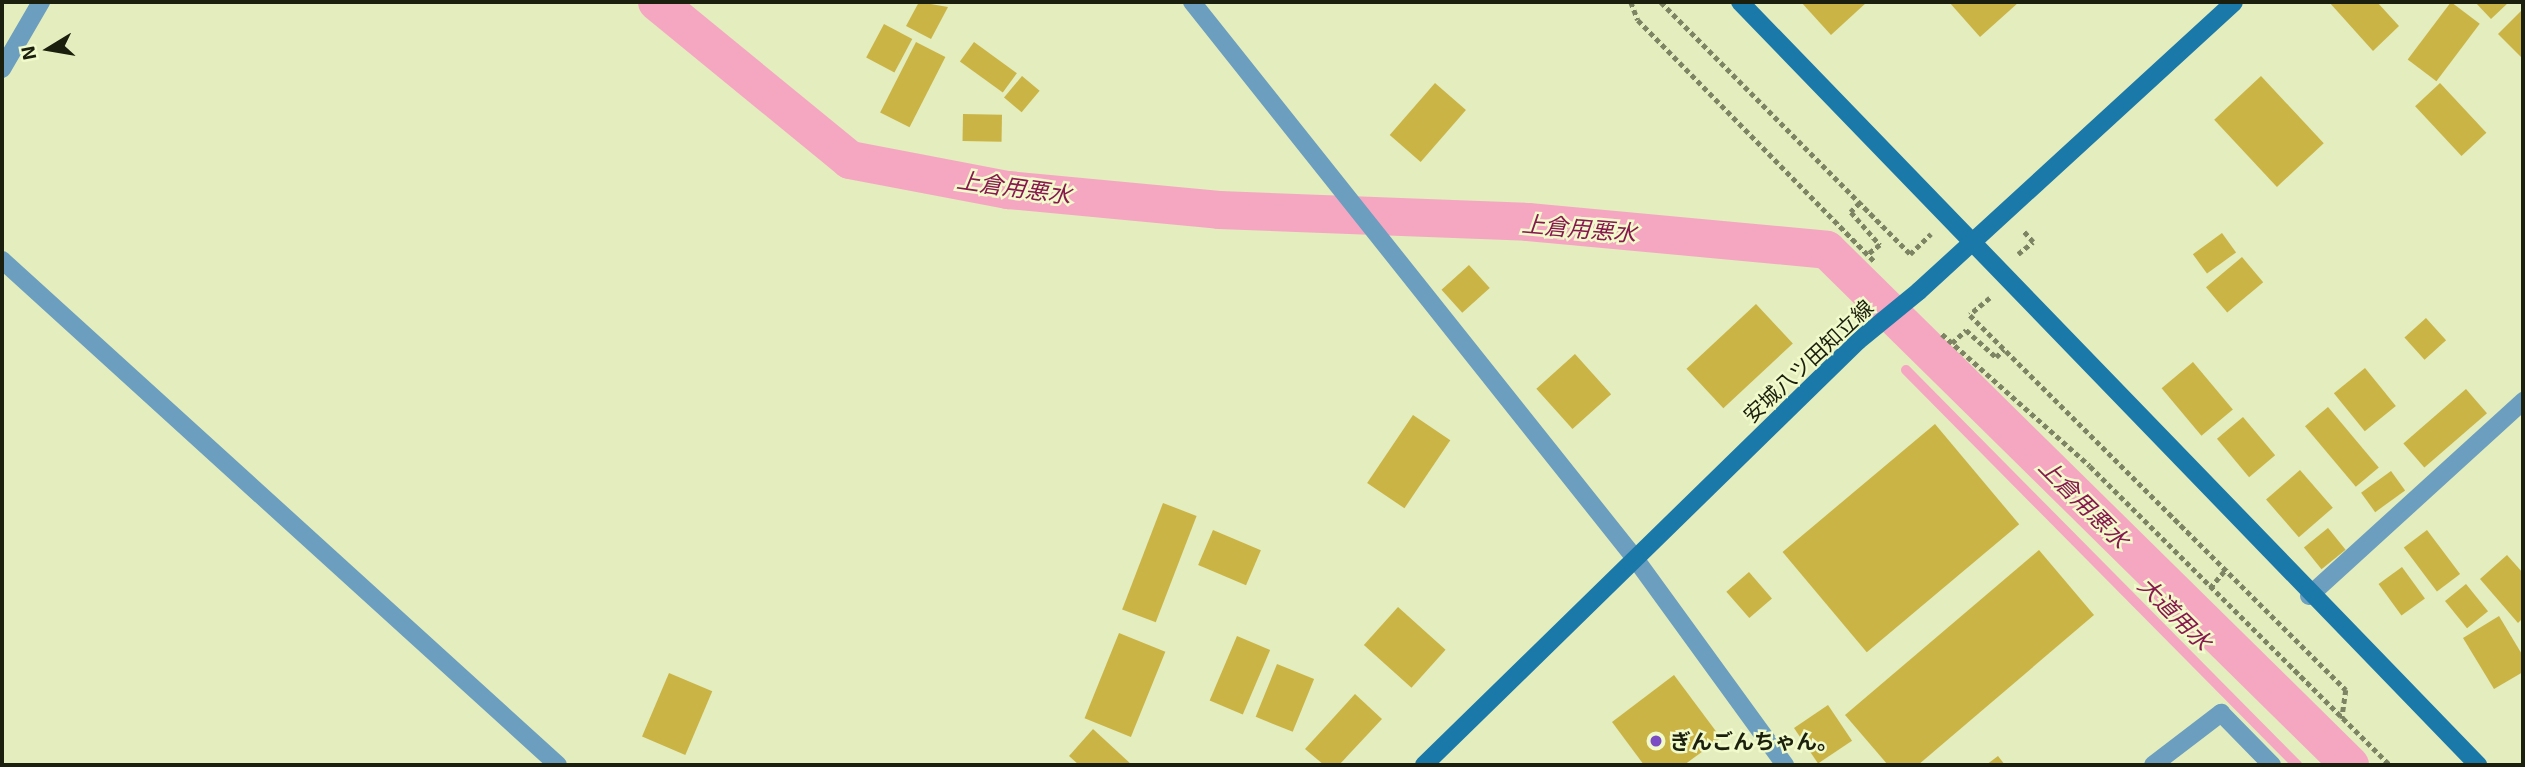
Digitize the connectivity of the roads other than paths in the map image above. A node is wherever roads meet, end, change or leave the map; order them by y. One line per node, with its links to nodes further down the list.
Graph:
1 (41, 2): 5 (street)
2 (1192, 2): 9 (street)
3 (1740, 2): 6 (main road)
4 (2234, 2): 6 (main road, 安城八ツ田知立線)
5 (2, 69)
6 (1970, 243): 9 (main road, 安城八ツ田知立線, bridge); 10 (main road)
7 (2, 260): 11 (street)
8 (2523, 401): 10 (street)
9 (1634, 558): 12 (main road, 安城八ツ田知立線); 13 (street)
10 (2309, 596): 16 (main road)
11 (558, 765)
12 (1424, 765)
13 (1785, 765)
14 (2152, 765): 15 (street)
15 (2272, 765)
16 (2478, 765)

